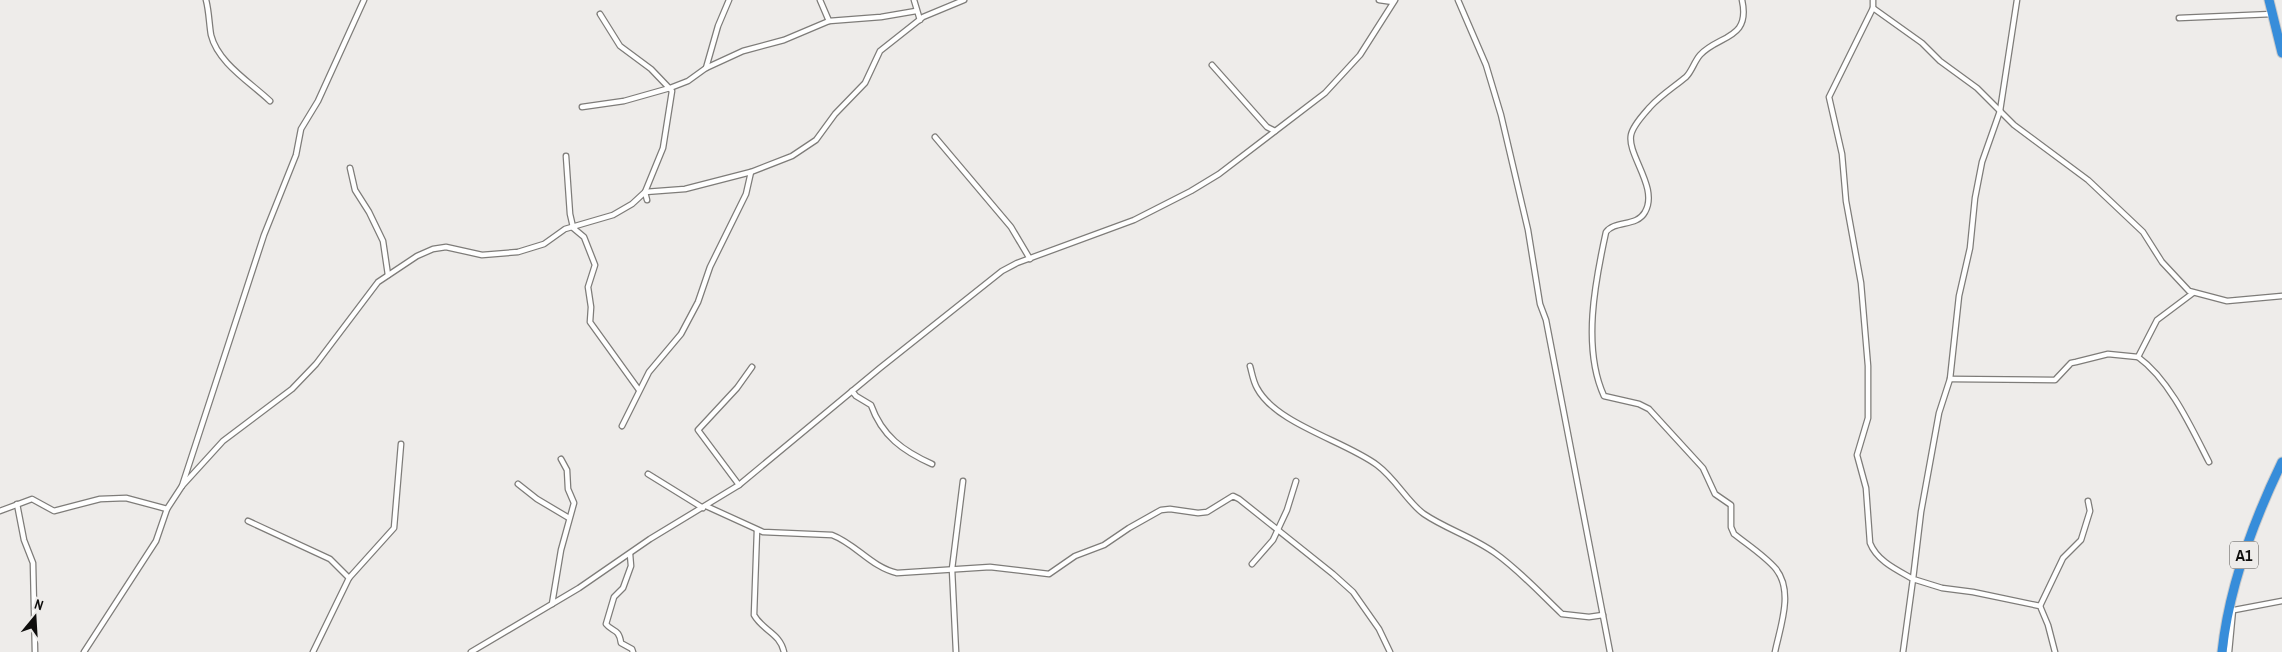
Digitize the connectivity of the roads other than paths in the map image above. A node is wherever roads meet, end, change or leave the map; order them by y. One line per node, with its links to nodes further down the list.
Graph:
1 (206, 0): 25 (street)
2 (364, 0): 58 (street)
3 (729, 0): 23 (street)
4 (820, 0): 20 (street)
5 (914, 0): 15 (street)
6 (964, 0): 19 (street)
7 (1379, 0): 13 (street)
8 (1458, 0): 77 (street)
9 (1742, 0): 87 (street)
10 (1873, 0): 14 (street)
11 (2017, 0): 27 (street)
12 (2269, 0): 17 (highway)
13 (1394, 1): 28 (street)
14 (1873, 8): 27 (street); 72 (street)
15 (916, 11): 19 (street); 20 (street)
16 (600, 14): 24 (street)
17 (2272, 14): 18 (street); 21 (highway)
18 (2179, 18)
19 (920, 20): 32 (street)
20 (829, 21): 23 (street)
21 (2282, 53)
22 (1212, 65): 28 (street)
23 (706, 68): 24 (street)
24 (670, 88): 26 (street); 33 (street)
25 (270, 101)
26 (582, 107)
27 (2000, 111): 38 (street); 43 (street)
28 (1275, 131): 36 (street)
29 (935, 137): 36 (street)
30 (566, 156): 35 (street)
31 (350, 168): 37 (street)
32 (751, 172): 33 (street); 44 (street)
33 (645, 192): 34 (street); 35 (street)
34 (647, 200)
35 (573, 227): 37 (street); 44 (street)
36 (1030, 259): 45 (street)
37 (388, 275): 58 (street)
38 (2193, 293): 39 (street); 40 (street)
39 (2282, 296)
40 (2138, 357): 43 (street); 49 (street)
41 (1250, 366): 77 (street)
42 (752, 367): 57 (street)
43 (1950, 379): 72 (street)
44 (638, 390): 46 (street)
45 (852, 392): 51 (street); 57 (street)
46 (622, 426)
47 (401, 444): 71 (street)
48 (562, 460): 64 (street)
49 (2210, 462)
50 (2282, 462): 53 (highway, A1)
51 (932, 464)
52 (648, 474): 61 (street)
53 (2278, 479): 76 (highway, A1)
54 (962, 481): 70 (street)
55 (1296, 481): 67 (street)
56 (518, 484): 64 (street)
57 (739, 485): 61 (street)
58 (182, 486): 62 (street)
59 (2088, 501): 75 (street)
60 (17, 504): 62 (street); 63 (street); 78 (street)
61 (704, 507): 66 (street); 68 (street)
62 (168, 509): 79 (street)
63 (0, 511)
64 (570, 518): 74 (street)
65 (248, 520): 71 (street)
66 (757, 530): 70 (street); 83 (street)
67 (1277, 530): 69 (street); 70 (street); 85 (street)
68 (630, 554): 74 (street); 82 (street)
69 (1252, 564)
70 (952, 569): 84 (street)
71 (349, 578): 80 (street)
72 (1913, 579): 75 (street); 88 (street)
73 (2282, 601): 76 (street)
74 (552, 604): 81 (street)
75 (2040, 606): 89 (street)
76 (2231, 611): 90 (highway, A1); 91 (street)
77 (1603, 615): 86 (street)
78 (35, 652)
79 (84, 652)
80 (313, 652)
81 (471, 652)
82 (633, 652)
83 (784, 652)
84 (956, 652)
85 (1390, 652)
86 (1610, 652)
87 (1775, 652)
88 (1903, 652)
89 (2055, 652)
90 (2222, 652)
91 (2229, 652)

